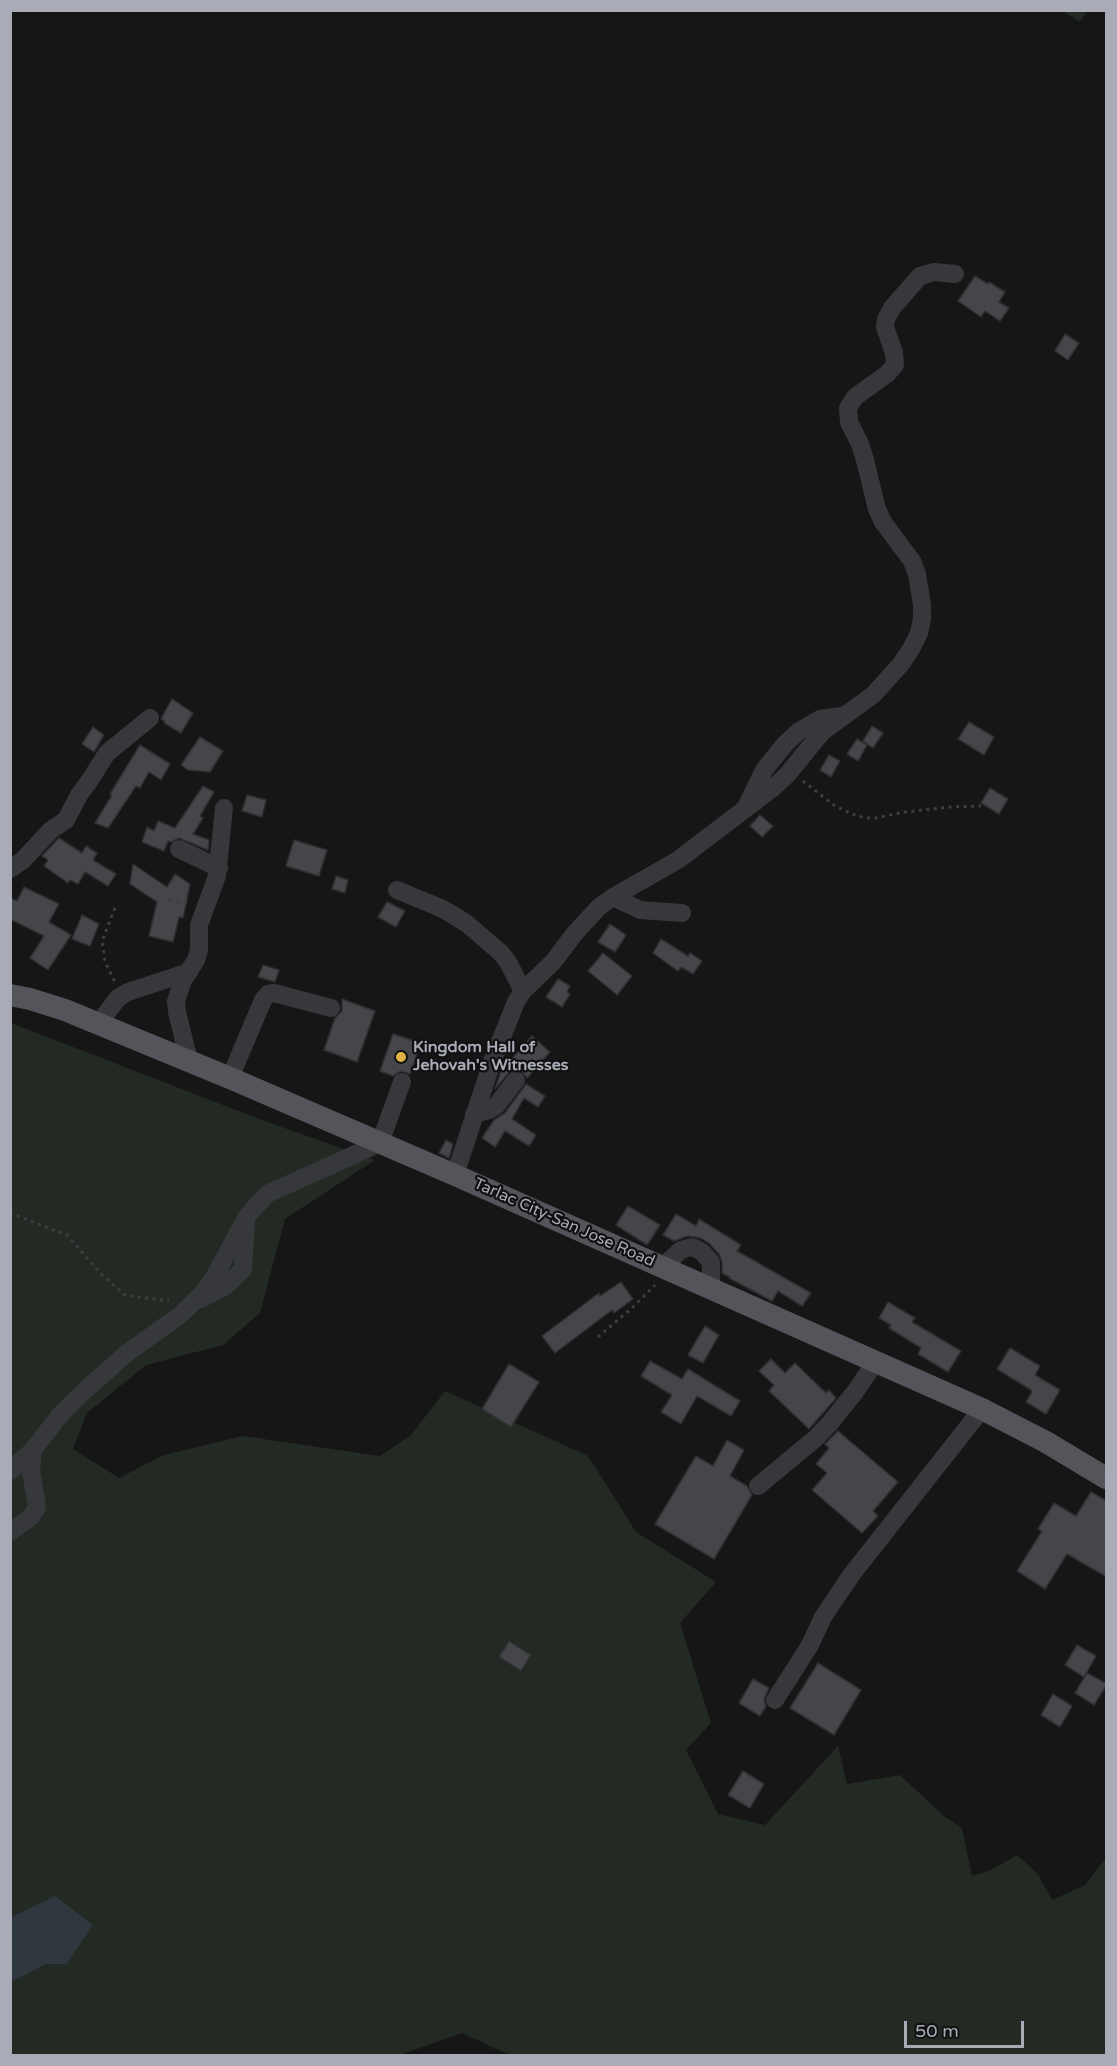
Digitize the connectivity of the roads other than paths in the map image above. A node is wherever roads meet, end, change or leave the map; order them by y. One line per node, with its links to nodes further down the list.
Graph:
1 (955, 274): 2 (street)
2 (844, 716): 5 (street); 5 (street)
3 (150, 718): 8 (street)
4 (224, 808): 7 (street)
5 (746, 808): 10 (street)
6 (178, 849): 7 (street)
7 (219, 868): 12 (street)
8 (10, 869)
9 (397, 890): 13 (street)
10 (614, 897): 11 (street); 13 (street)
11 (682, 913)
12 (189, 972): 16 (street); 17 (street)
13 (523, 991): 21 (street)
14 (10, 994): 16 (main road, Tarlac City-San Jose Road)
15 (331, 1008): 18 (street)
16 (98, 1024): 17 (main road, Tarlac City-San Jose Road)
17 (189, 1061): 18 (main road, Tarlac City-San Jose Road)
18 (230, 1078): 22 (main road, Tarlac City-San Jose Road)
19 (516, 1080): 21 (street)
20 (402, 1082): 22 (street)
21 (474, 1114): 23 (street)
22 (380, 1143): 23 (main road, Tarlac City-San Jose Road); 28 (street)
23 (455, 1175): 24 (main road, Tarlac City-San Jose Road)
24 (665, 1268): 25 (main road, Tarlac City-San Jose Road); 25 (street)
25 (711, 1289): 26 (main road, Tarlac City-San Jose Road)
26 (876, 1361): 27 (main road, Tarlac City-San Jose Road); 31 (street)
27 (982, 1409): 30 (main road, Tarlac City-San Jose Road); 33 (street)
28 (33, 1450): 29 (street); 32 (street)
29 (10, 1471)
30 (1107, 1478)
31 (758, 1486)
32 (10, 1532)
33 (776, 1700)

